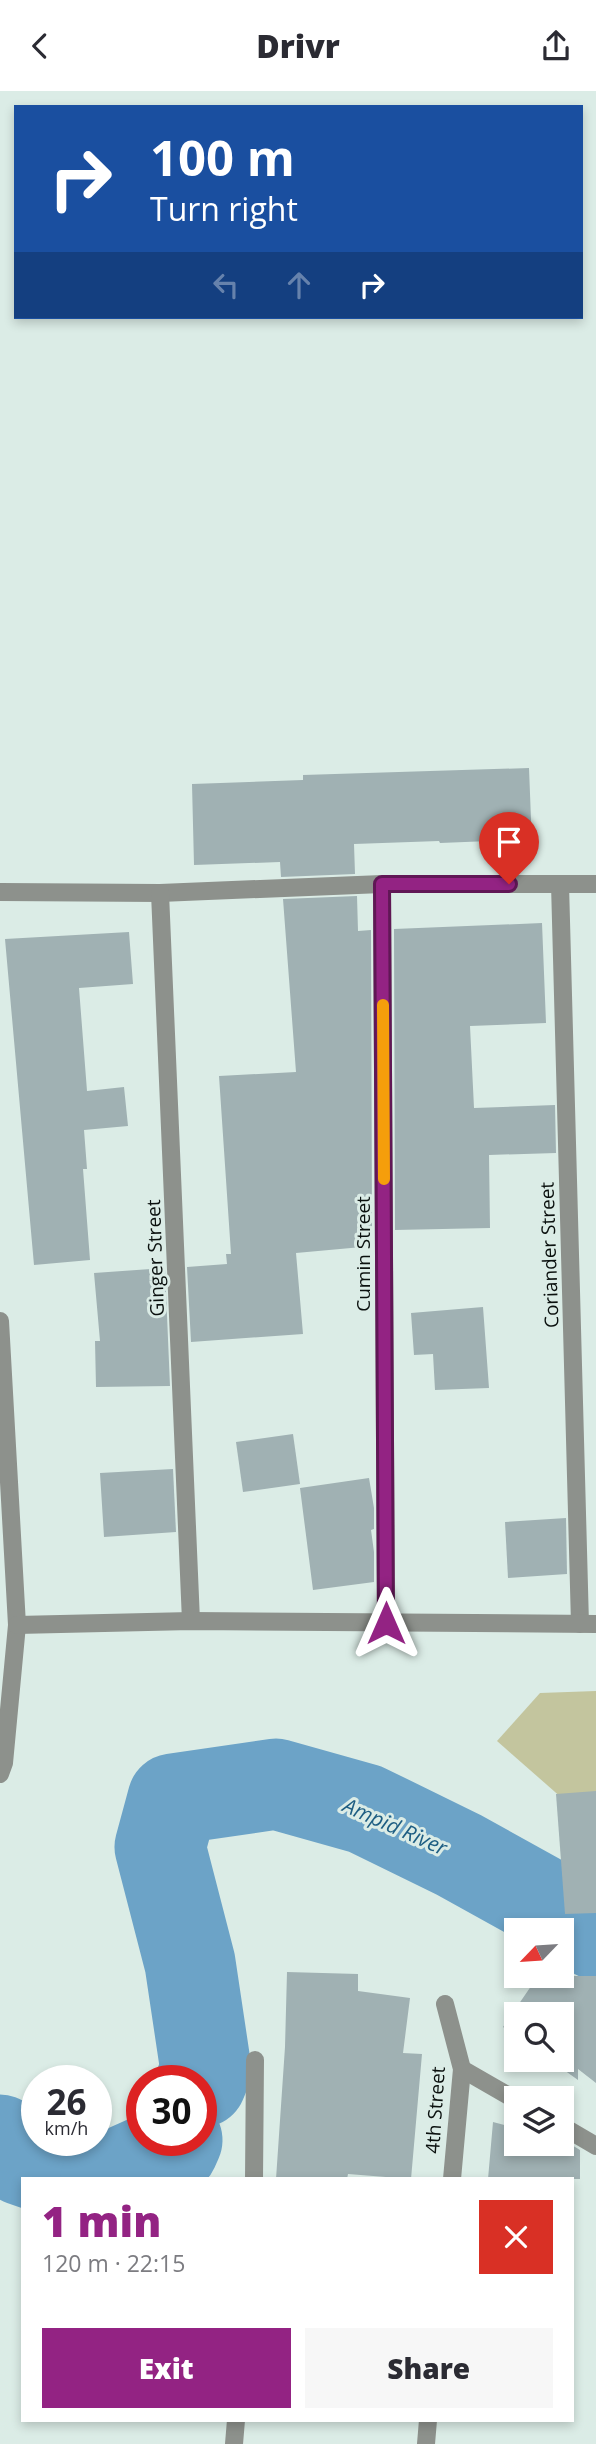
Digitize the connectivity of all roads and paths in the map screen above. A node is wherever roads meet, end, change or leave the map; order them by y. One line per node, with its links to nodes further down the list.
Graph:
1 (382, 884): 2 (street); 5 (street); 8 (street, Cumin Street)
2 (560, 884): 3 (street); 9 (street, Coriander Street)
3 (596, 884)
4 (0, 892): 5 (street)
5 (160, 893): 7 (street, Ginger Street)
6 (0, 1321): 10 (street)
7 (191, 1621): 8 (street); 10 (street)
8 (386, 1623): 9 (street)
9 (588, 1624)
10 (17, 1625): 11 (street)
11 (0, 1774)
12 (445, 2004): 14 (street, 4th Street)
13 (255, 2060): 18 (street)
14 (463, 2069): 15 (street); 19 (street, 4th Street)
15 (504, 2093)
16 (574, 2133): 17 (street)
17 (596, 2146)
18 (254, 2177)
19 (452, 2177)
20 (236, 2422): 22 (street)
21 (428, 2422): 23 (street)
22 (234, 2444)
23 (426, 2444)

